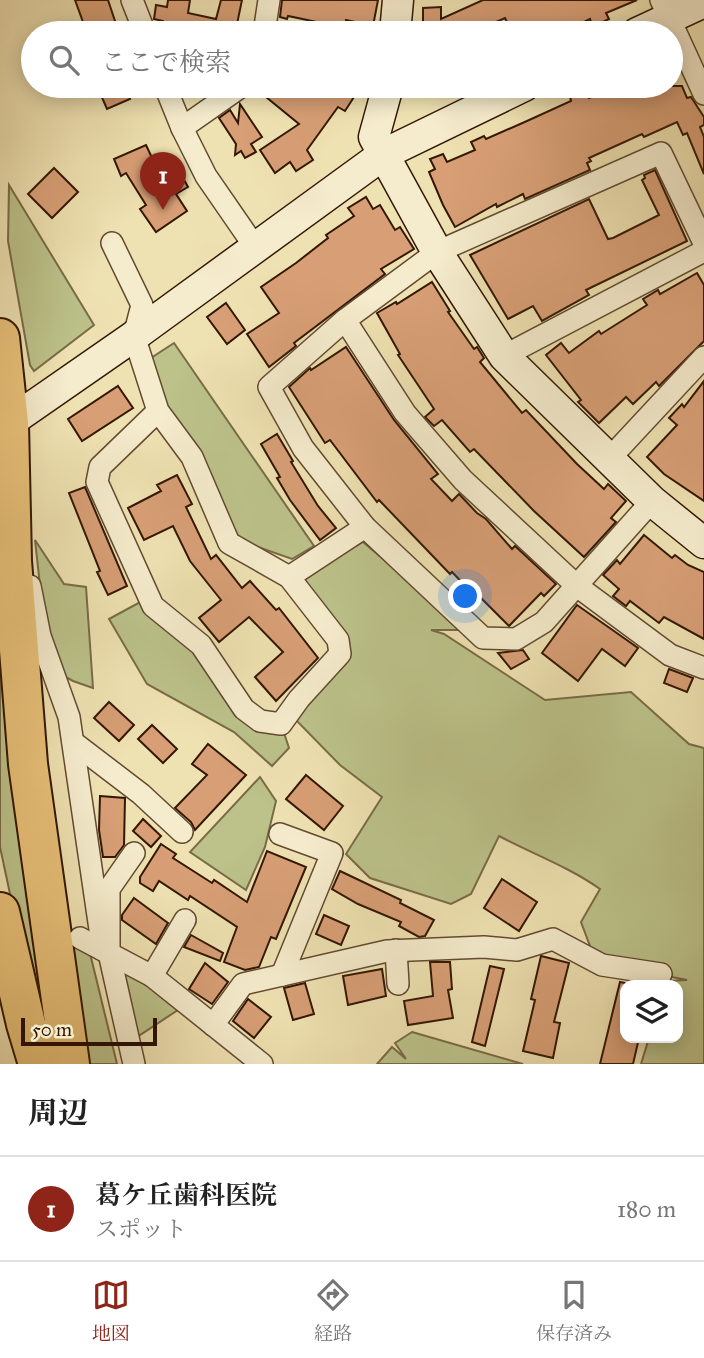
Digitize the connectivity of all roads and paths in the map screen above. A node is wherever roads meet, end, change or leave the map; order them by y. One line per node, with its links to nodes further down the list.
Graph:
1 (132, 0): 6 (street)
2 (269, 0): 7 (street)
3 (398, 0): 8 (street)
4 (704, 2): 5 (street)
5 (665, 9): 9 (street)
6 (140, 21)
7 (266, 21)
8 (396, 21)
9 (651, 21)
10 (683, 48): 11 (street)
11 (704, 94)
12 (170, 98): 16 (street)
13 (225, 98): 16 (street)
14 (385, 98): 17 (street)
15 (499, 98): 17 (street)
16 (182, 128): 20 (street)
17 (384, 154): 20 (street); 22 (street)
18 (112, 243): 24 (street)
19 (704, 243): 22 (street)
20 (255, 247): 24 (street)
21 (704, 251): 26 (street)
22 (437, 252): 23 (street); 26 (street)
23 (345, 320): 32 (street); 36 (street)
24 (134, 336): 28 (street); 29 (street)
25 (0, 338): 29 (highway)
26 (504, 356): 30 (street)
27 (704, 357): 30 (street)
28 (158, 411): 35 (street); 35 (street)
29 (4, 426): 33 (highway)
30 (610, 458): 31 (street)
31 (652, 501): 34 (street); 36 (street)
32 (365, 527): 35 (street); 36 (street)
33 (11, 538): 38 (street); 56 (highway)
34 (704, 542)
35 (289, 578)
36 (577, 586): 37 (street)
37 (704, 668)
38 (73, 742): 39 (street); 46 (street)
39 (182, 832)
40 (280, 834): 48 (street)
41 (134, 853): 46 (street)
42 (0, 912): 55 (highway)
43 (185, 920): 49 (street)
44 (80, 938): 46 (street)
45 (396, 950): 47 (street); 48 (street); 50 (street)
46 (106, 951): 49 (street); 53 (street)
47 (661, 974)
48 (282, 975): 51 (street)
49 (152, 976): 51 (street)
50 (398, 984)
51 (214, 1025): 57 (street)
52 (0, 1026): 54 (highway)
53 (130, 1059)
54 (13, 1064)
55 (37, 1064)
56 (71, 1064)
57 (262, 1064)

